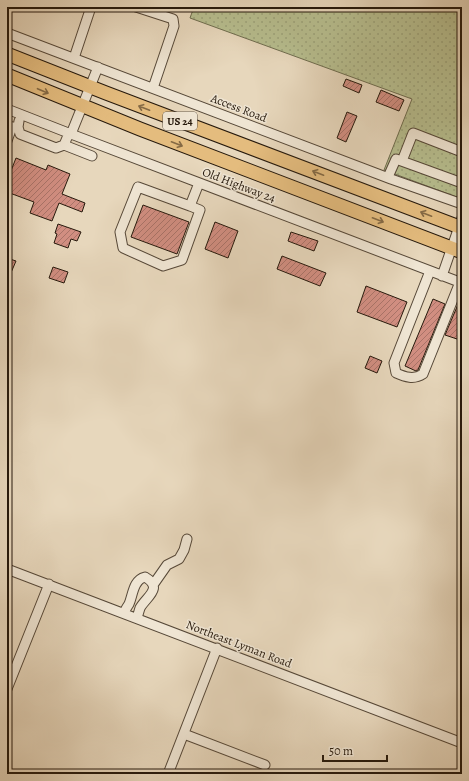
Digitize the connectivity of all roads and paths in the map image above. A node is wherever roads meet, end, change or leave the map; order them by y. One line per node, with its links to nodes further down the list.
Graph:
1 (91, 7): 5 (street)
2 (136, 7): 9 (street)
3 (7, 33): 5 (street, Access Road)
4 (7, 54): 8 (highway, US 24)
5 (74, 58): 6 (street, Access Road)
6 (98, 67): 8 (street); 9 (street, Access Road)
7 (7, 76): 10 (highway, US 24, one-way to 10)
8 (90, 87): 10 (street); 27 (highway, US 24, one-way to 8)
9 (153, 88): 22 (street, Access Road)
10 (82, 107): 14 (street); 28 (highway, US 24, one-way to 28)
11 (7, 109): 12 (street, Old Highway 24)
12 (22, 114): 13 (street); 14 (street, Old Highway 24)
13 (12, 126): 16 (street); 17 (street)
14 (70, 134): 15 (street, Old Highway 24); 17 (street)
15 (83, 139): 18 (street); 23 (street, Old Highway 24)
16 (7, 141)
17 (64, 145): 18 (street)
18 (79, 151): 20 (street)
19 (462, 152): 21 (street)
20 (92, 156)
21 (402, 161): 22 (street); 24 (street)
22 (388, 177): 25 (street, Access Road)
23 (199, 183): 26 (street); 29 (street, Old Highway 24)
24 (462, 183)
25 (462, 204)
26 (190, 206): 26 (street)
27 (461, 224): 28 (street)
28 (457, 250): 30 (street)
29 (430, 271): 30 (street, Old Highway 24); 31 (street)
30 (442, 276): 31 (street, Old Highway 24)
31 (461, 283)
32 (187, 539): 35 (street)
33 (7, 568): 34 (street, Northeast Lyman Road)
34 (49, 584): 36 (street, Northeast Lyman Road); 39 (street)
35 (153, 585): 36 (street); 37 (street)
36 (124, 613): 37 (street, Northeast Lyman Road)
37 (137, 618): 38 (street, Northeast Lyman Road)
38 (217, 648): 40 (street); 41 (street, Northeast Lyman Road)
39 (7, 689)
40 (184, 734): 42 (street); 43 (street)
41 (462, 743)
42 (264, 765)
43 (168, 774)

